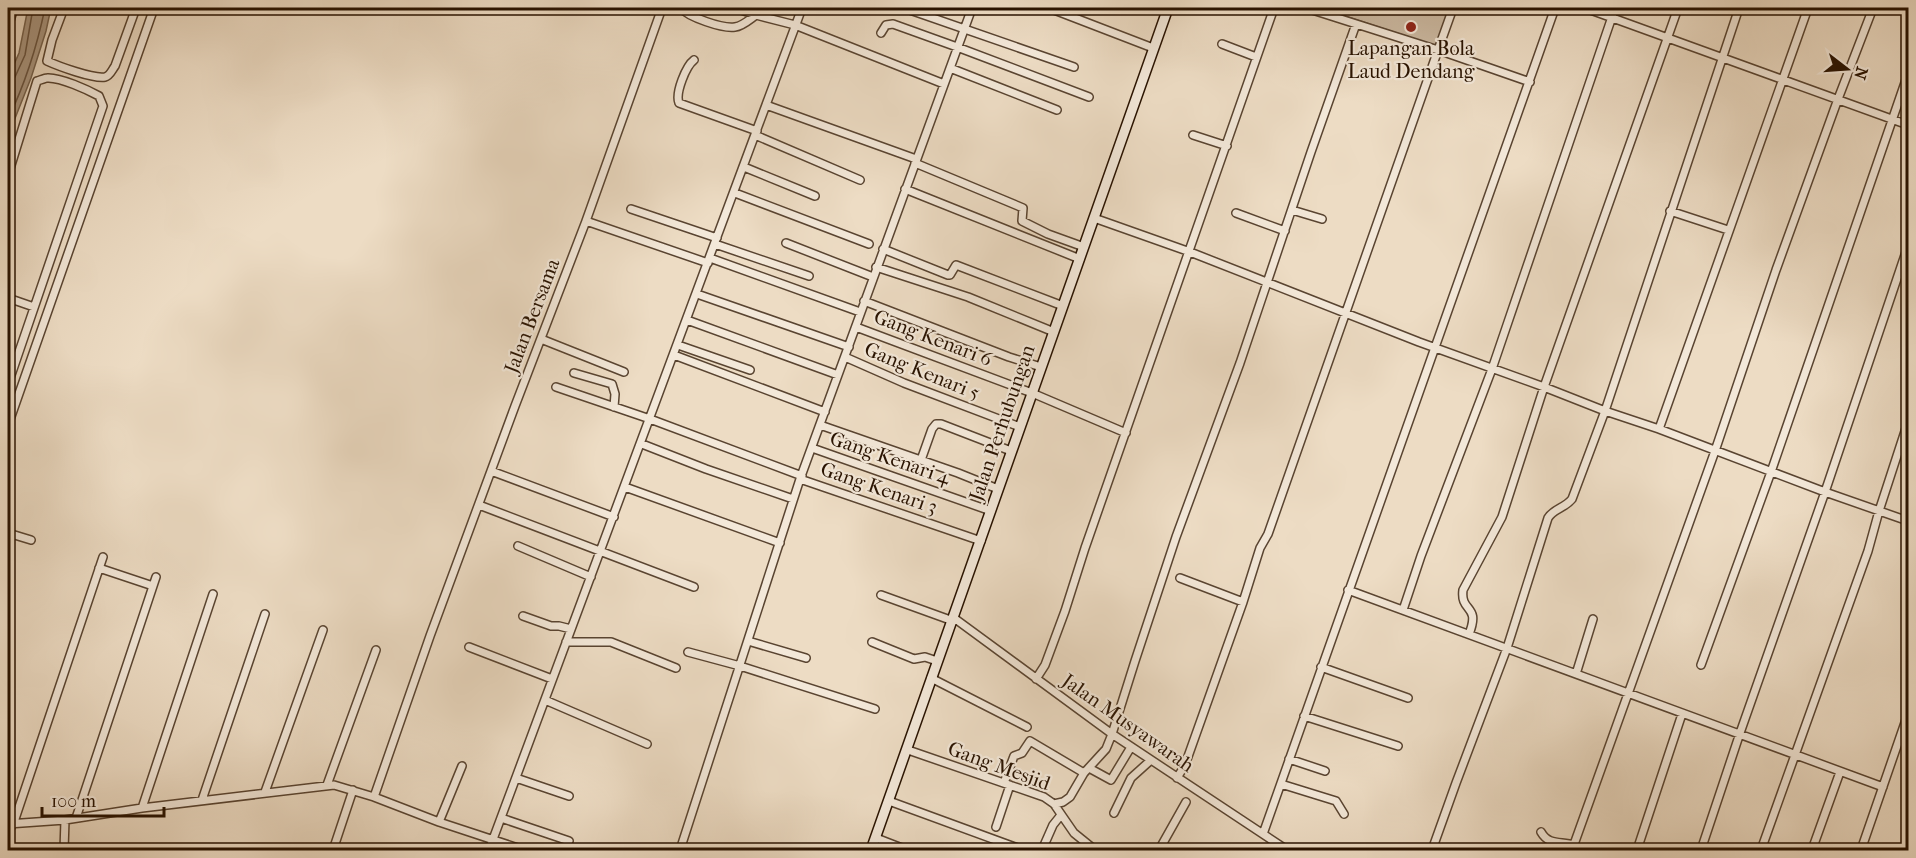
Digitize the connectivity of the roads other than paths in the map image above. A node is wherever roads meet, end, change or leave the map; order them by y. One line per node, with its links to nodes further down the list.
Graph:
1 (14, 8): 27 (street)
2 (64, 8): 3 (street)
3 (136, 8)
4 (154, 8): 113 (street)
5 (662, 8): 66 (street, Jalan Bersama)
6 (681, 8): 23 (street)
7 (735, 8): 23 (street)
8 (802, 8): 26 (street)
9 (904, 8): 28 (street)
10 (972, 8): 28 (street)
11 (1049, 8): 33 (street)
12 (1168, 8): 33 (main road, Jalan Perhubungan)
13 (1274, 8): 35 (street)
14 (1306, 8): 25 (street)
15 (1453, 8): 34 (street)
16 (1555, 8): 42 (street)
17 (1585, 8): 24 (street)
18 (1615, 8): 24 (street)
19 (1678, 8): 30 (street)
20 (1739, 8): 36 (street)
21 (1808, 8): 41 (street)
22 (1873, 8): 45 (street)
23 (756, 15): 26 (street)
24 (1612, 17): 30 (street); 99 (street)
25 (1356, 24): 34 (street); 61 (street)
26 (795, 26): 43 (street); 46 (street)
27 (8, 27)
28 (964, 28): 32 (street); 38 (street)
29 (881, 33): 32 (street)
30 (1667, 37): 36 (street); 106 (street)
31 (1222, 44): 35 (street)
32 (957, 47): 39 (street); 44 (street)
33 (1153, 48): 64 (main road, Jalan Perhubungan)
34 (1438, 50): 42 (street); 88 (street)
35 (1257, 57): 52 (street)
36 (1722, 58): 41 (street); 62 (street)
37 (694, 60): 50 (street)
38 (1074, 67)
39 (950, 68): 43 (street); 47 (street)
40 (1908, 74): 48 (street)
41 (1783, 80): 45 (street); 68 (street)
42 (1530, 82): 95 (street)
43 (944, 84): 53 (street)
44 (1089, 97)
45 (1838, 99): 48 (street); 120 (street)
46 (766, 105): 50 (street); 53 (street)
47 (1056, 110)
48 (1892, 120): 49 (street); 124 (street)
49 (1908, 125)
50 (756, 133): 54 (street); 56 (street)
51 (1193, 135): 52 (street)
52 (1227, 146): 75 (street)
53 (916, 161): 57 (street); 73 (street)
54 (744, 167): 58 (street); 59 (street)
55 (8, 175): 85 (street)
56 (860, 180)
57 (905, 189): 74 (street); 76 (street)
58 (735, 193): 69 (street); 71 (street)
59 (815, 196)
60 (631, 209): 69 (street)
61 (1292, 210): 65 (street); 67 (street)
62 (1670, 211): 68 (street); 109 (street)
63 (1236, 213): 67 (street)
64 (1094, 218): 73 (main road, Jalan Perhubungan); 75 (street)
65 (1322, 219)
66 (586, 221): 77 (street); 92 (street, Jalan Bersama)
67 (1285, 231): 81 (street)
68 (1728, 231): 116 (street)
69 (716, 241): 77 (street); 79 (street)
70 (786, 243): 80 (street)
71 (870, 244)
72 (1908, 246): 128 (street)
73 (1084, 247): 76 (main road, Jalan Perhubungan)
74 (883, 249): 78 (street); 86 (street)
75 (1190, 252): 81 (street); 117 (street)
76 (1080, 259): 86 (main road, Jalan Perhubungan)
77 (709, 261): 82 (street); 87 (street)
78 (876, 267): 80 (street); 91 (street)
79 (809, 276)
80 (873, 277): 84 (street)
81 (1268, 283): 88 (street); 187 (street)
82 (697, 294): 89 (street); 94 (street)
83 (8, 298): 85 (street)
84 (864, 301): 87 (street); 98 (street)
85 (34, 306): 104 (street)
86 (1063, 306): 91 (main road, Jalan Perhubungan)
87 (860, 312): 90 (street)
88 (1347, 314): 95 (street); 153 (street)
89 (687, 320): 93 (street); 103 (street)
90 (856, 327): 94 (street); 107 (street, Gang Kenari 6)
91 (1054, 332): 98 (main road, Jalan Perhubungan)
92 (541, 339): 101 (street); 123 (street, Jalan Bersama)
93 (678, 345): 96 (street); 100 (street)
94 (849, 347): 97 (street)
95 (1434, 347): 99 (street); 149 (street)
96 (674, 355): 110 (street); 111 (street)
97 (845, 357): 103 (street); 115 (street, Gang Kenari 5)
98 (1041, 367): 107 (main road, Jalan Perhubungan)
99 (1492, 369): 106 (street); 154 (street)
100 (750, 370)
101 (624, 372)
102 (574, 373): 108 (street)
103 (838, 375): 110 (street)
104 (8, 384)
105 (556, 387): 108 (street, Gang Kenari 3)
106 (1544, 387): 109 (street); 160 (street)
107 (1032, 393): 115 (main road, Jalan Perhubungan); 117 (street, Gang Kenari 6)
108 (614, 407): 111 (street, Gang Kenari 3)
109 (1605, 411): 116 (street); 165 (street)
110 (825, 412): 114 (street)
111 (651, 419): 118 (street); 125 (street, Gang Kenari 3)
112 (1908, 422): 132 (street)
113 (8, 425)
114 (820, 425): 119 (street); 122 (street)
115 (1020, 427): 121 (main road, Jalan Perhubungan)
116 (1659, 429): 120 (street)
117 (1126, 433): 177 (street)
118 (642, 444): 126 (street); 129 (street)
119 (812, 448): 125 (street); 131 (street, Gang Kenari 4)
120 (1715, 451): 124 (street); 178 (street)
121 (1011, 452): 122 (street); 127 (main road, Jalan Perhubungan)
122 (921, 460): 127 (street)
123 (491, 471): 130 (street, Jalan Bersama); 133 (street)
124 (1771, 472): 128 (street); 170 (street)
125 (801, 477): 129 (street); 137 (street, Gang Kenari 3)
126 (625, 487): 133 (street); 138 (street)
127 (998, 489): 131 (main road, Jalan Perhubungan)
128 (1825, 492): 132 (street); 186 (street)
129 (793, 499): 138 (street)
130 (479, 505): 140 (street); 208 (street, Jalan Bersama)
131 (991, 511): 137 (main road, Jalan Perhubungan)
132 (1879, 511): 134 (street); 192 (street)
133 (614, 517): 140 (street)
134 (1908, 521)
135 (8, 533): 136 (street)
136 (31, 540)
137 (981, 540): 158 (main road, Jalan Perhubungan)
138 (780, 543): 162 (street)
139 (518, 546): 143 (street)
140 (601, 552): 143 (street); 147 (street)
141 (103, 557): 142 (street)
142 (99, 568): 146 (street); 221 (street)
143 (591, 576): 161 (street)
144 (156, 577): 146 (street)
145 (1180, 578): 153 (street)
146 (153, 586): 217 (street)
147 (694, 587)
148 (1908, 589): 152 (street)
149 (1348, 590): 154 (street); 172 (street)
150 (213, 594): 213 (street)
151 (881, 595): 158 (street, Jalan Musyawarah)
152 (1906, 597)
153 (1243, 602): 200 (street)
154 (1403, 610): 160 (street)
155 (266, 614): 209 (street)
156 (523, 616): 161 (street)
157 (1593, 619): 174 (street)
158 (953, 620): 169 (main road, Jalan Perhubungan); 177 (street, Jalan Musyawarah)
159 (323, 630): 206 (street)
160 (1469, 634): 165 (street)
161 (569, 635): 173 (street); 176 (street)
162 (749, 637): 168 (street); 171 (street)
163 (872, 642): 169 (street)
164 (469, 647): 176 (street)
165 (1507, 648): 174 (street); 243 (street)
166 (376, 650): 203 (street)
167 (688, 652): 171 (street)
168 (806, 658)
169 (937, 661): 175 (main road, Jalan Perhubungan)
170 (1701, 664)
171 (740, 666): 181 (street); 235 (street)
172 (1321, 667): 179 (street); 184 (street)
173 (675, 668)
174 (1576, 674): 178 (street)
175 (932, 678): 185 (street); 191 (main road, Jalan Perhubungan)
176 (552, 679): 180 (street)
177 (1036, 679): 187 (street, Jalan Musyawarah)
178 (1629, 694): 182 (street); 230 (street)
179 (1408, 698)
180 (545, 700): 188 (street); 199 (street)
181 (874, 709)
182 (1682, 714): 186 (street); 244 (street)
183 (1908, 714): 204 (street)
184 (1304, 716): 189 (street); 193 (street)
185 (1027, 727)
186 (1740, 733): 192 (street); 245 (street)
187 (1112, 734): 190 (street, Jalan Musyawarah); 196 (street)
188 (646, 744)
189 (1398, 746)
190 (1131, 747): 194 (street, Jalan Musyawarah); 196 (street)
191 (908, 750): 201 (street, Gang Mesjid); 210 (main road, Jalan Perhubungan)
192 (1796, 754): 198 (street); 246 (street)
193 (1289, 759): 197 (street); 202 (street)
194 (1150, 760): 200 (street, Jalan Musyawarah); 214 (street)
195 (462, 766): 220 (street)
196 (1086, 771): 201 (street); 212 (street)
197 (1325, 771)
198 (1840, 772): 204 (street); 228 (street)
199 (516, 778): 207 (street); 218 (street)
200 (1177, 778): 224 (street, Jalan Musyawarah)
201 (1007, 784): 212 (street, Gang Mesjid); 222 (street)
202 (1281, 784): 215 (street); 224 (street)
203 (327, 785): 205 (street); 206 (street)
204 (1883, 787): 247 (street)
205 (353, 790): 208 (street); 232 (street)
206 (265, 792): 209 (street)
207 (568, 796)
208 (374, 797): 220 (street)
209 (202, 800): 213 (street)
210 (890, 801): 225 (main road, Jalan Perhubungan); 238 (street)
211 (1186, 802): 241 (street)
212 (1054, 804): 216 (street, Gang Mesjid)
213 (142, 808): 217 (street)
214 (1114, 813)
215 (1344, 814)
216 (1061, 815): 239 (street); 240 (street, Gang Mesjid)
217 (76, 818): 219 (street)
218 (501, 818): 226 (street); 227 (street)
219 (65, 820): 221 (street); 231 (street)
220 (439, 822): 226 (street)
221 (10, 825)
222 (996, 827)
223 (1541, 832): 230 (street)
224 (1263, 834): 229 (street, Jalan Musyawarah)
225 (876, 838): 236 (main road, Jalan Perhubungan); 237 (street)
226 (493, 840): 233 (street); 234 (street)
227 (569, 841)
228 (1813, 847)
229 (1278, 848): 242 (street, Jalan Musyawarah)
230 (1573, 848)
231 (64, 850)
232 (333, 850)
233 (489, 850)
234 (524, 850)
235 (680, 850)
236 (871, 850)
237 (908, 850)
238 (1023, 850)
239 (1042, 850)
240 (1094, 850)
241 (1159, 850)
242 (1287, 850)
243 (1432, 850)
244 (1637, 850)
245 (1701, 850)
246 (1761, 850)
247 (1861, 850)

